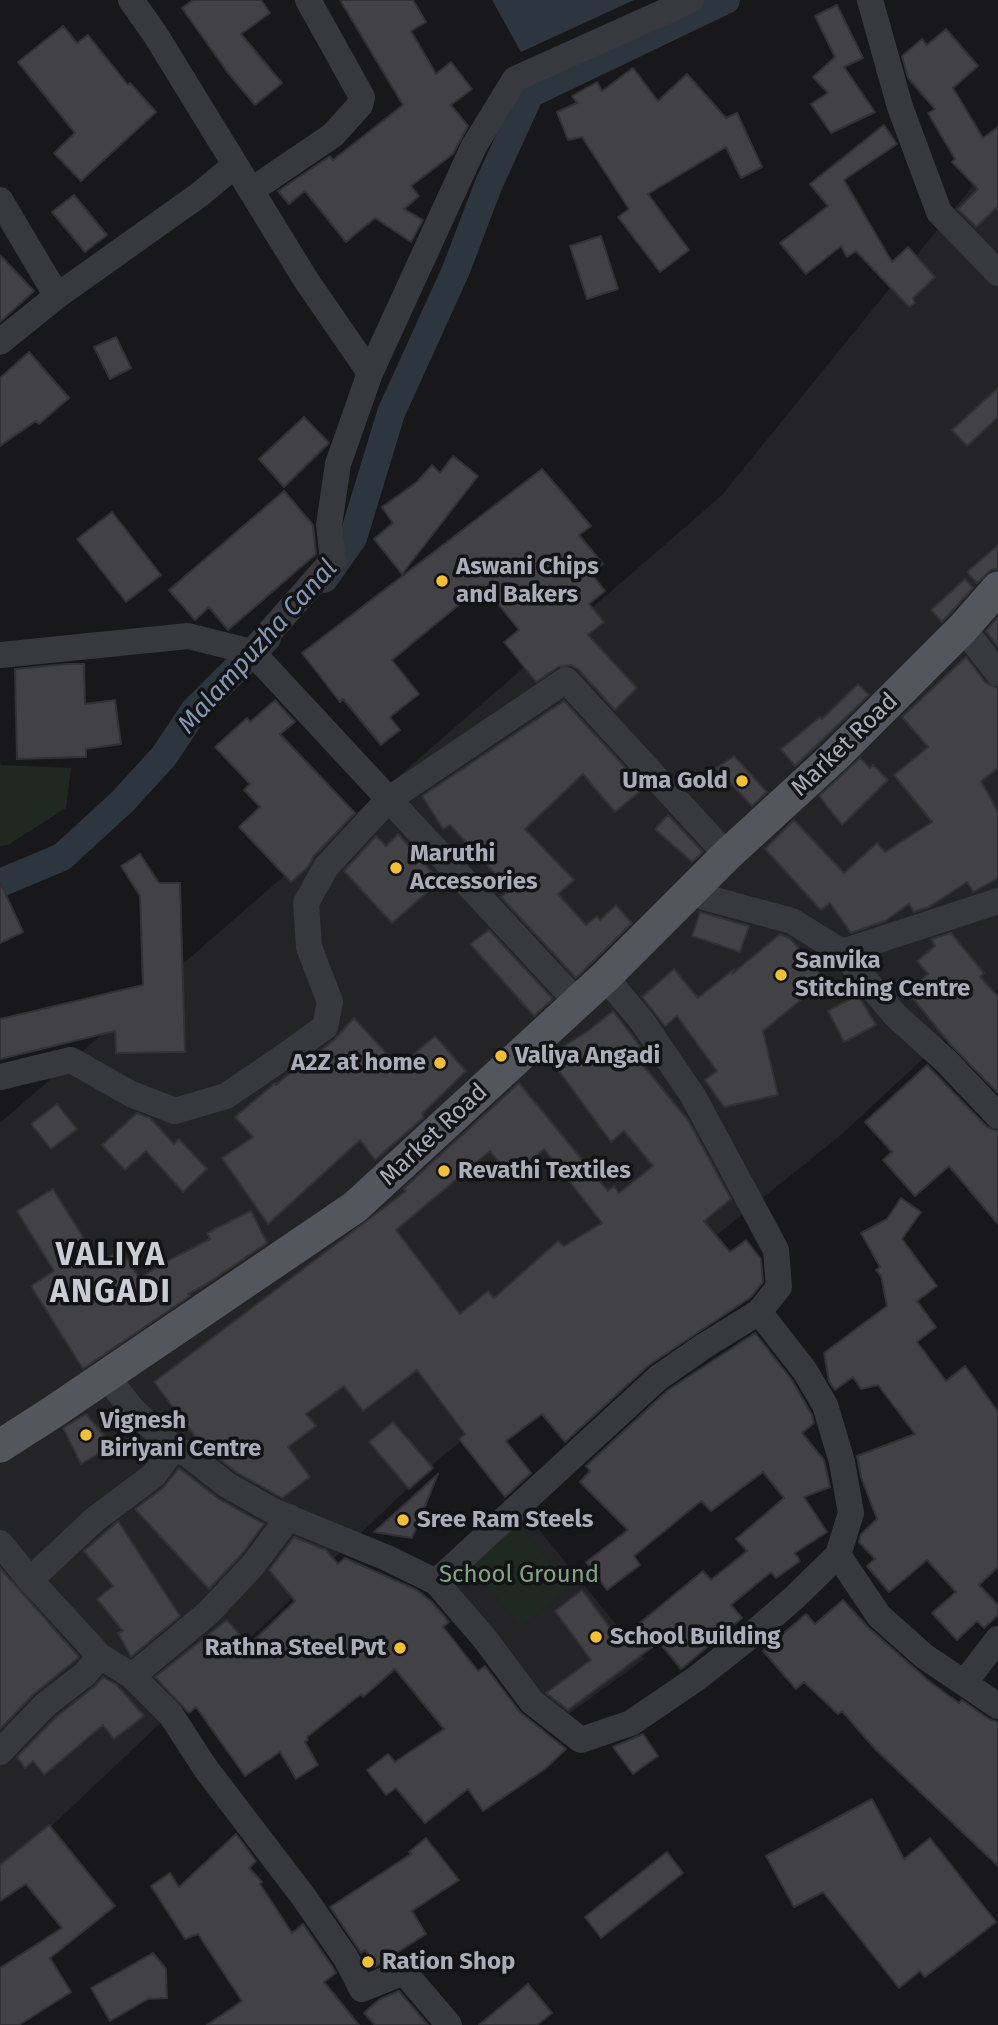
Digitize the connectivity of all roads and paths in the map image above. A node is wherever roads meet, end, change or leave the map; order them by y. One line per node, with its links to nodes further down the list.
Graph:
1 (131, 0): 5 (street)
2 (308, 0): 6 (street)
3 (870, 0): 8 (street)
4 (678, 3): 11 (street)
5 (234, 166): 6 (street); 9 (street)
6 (252, 190): 11 (street)
7 (0, 200): 9 (street)
8 (998, 273)
9 (57, 296): 10 (street)
10 (0, 342)
11 (370, 373): 14 (street)
12 (998, 588): 13 (main road, Market Road)
13 (963, 628): 16 (street); 18 (main road, Market Road)
14 (252, 652): 15 (street); 17 (street)
15 (0, 655)
16 (998, 673)
17 (388, 800): 18 (street); 23 (street); 24 (street)
18 (727, 855): 19 (main road, Market Road)
19 (689, 893): 21 (street); 22 (main road, Market Road)
20 (998, 901): 21 (street)
21 (842, 953): 25 (street)
22 (605, 977): 23 (main road, Market Road); 26 (street)
23 (578, 1003): 27 (main road, Market Road)
24 (0, 1077)
25 (998, 1116)
26 (759, 1312): 32 (street); 34 (street)
27 (106, 1377): 28 (main road, Market Road); 29 (street)
28 (0, 1446)
29 (174, 1448): 30 (street); 33 (street)
30 (289, 1517): 34 (street); 37 (street)
31 (0, 1543): 33 (street)
32 (838, 1555): 34 (street); 38 (street)
33 (30, 1580): 36 (street)
34 (436, 1582)
35 (998, 1639): 38 (street)
36 (100, 1656): 37 (street); 40 (street)
37 (132, 1676): 41 (street)
38 (965, 1682): 39 (street)
39 (998, 1706)
40 (0, 1752)
41 (449, 2025)

